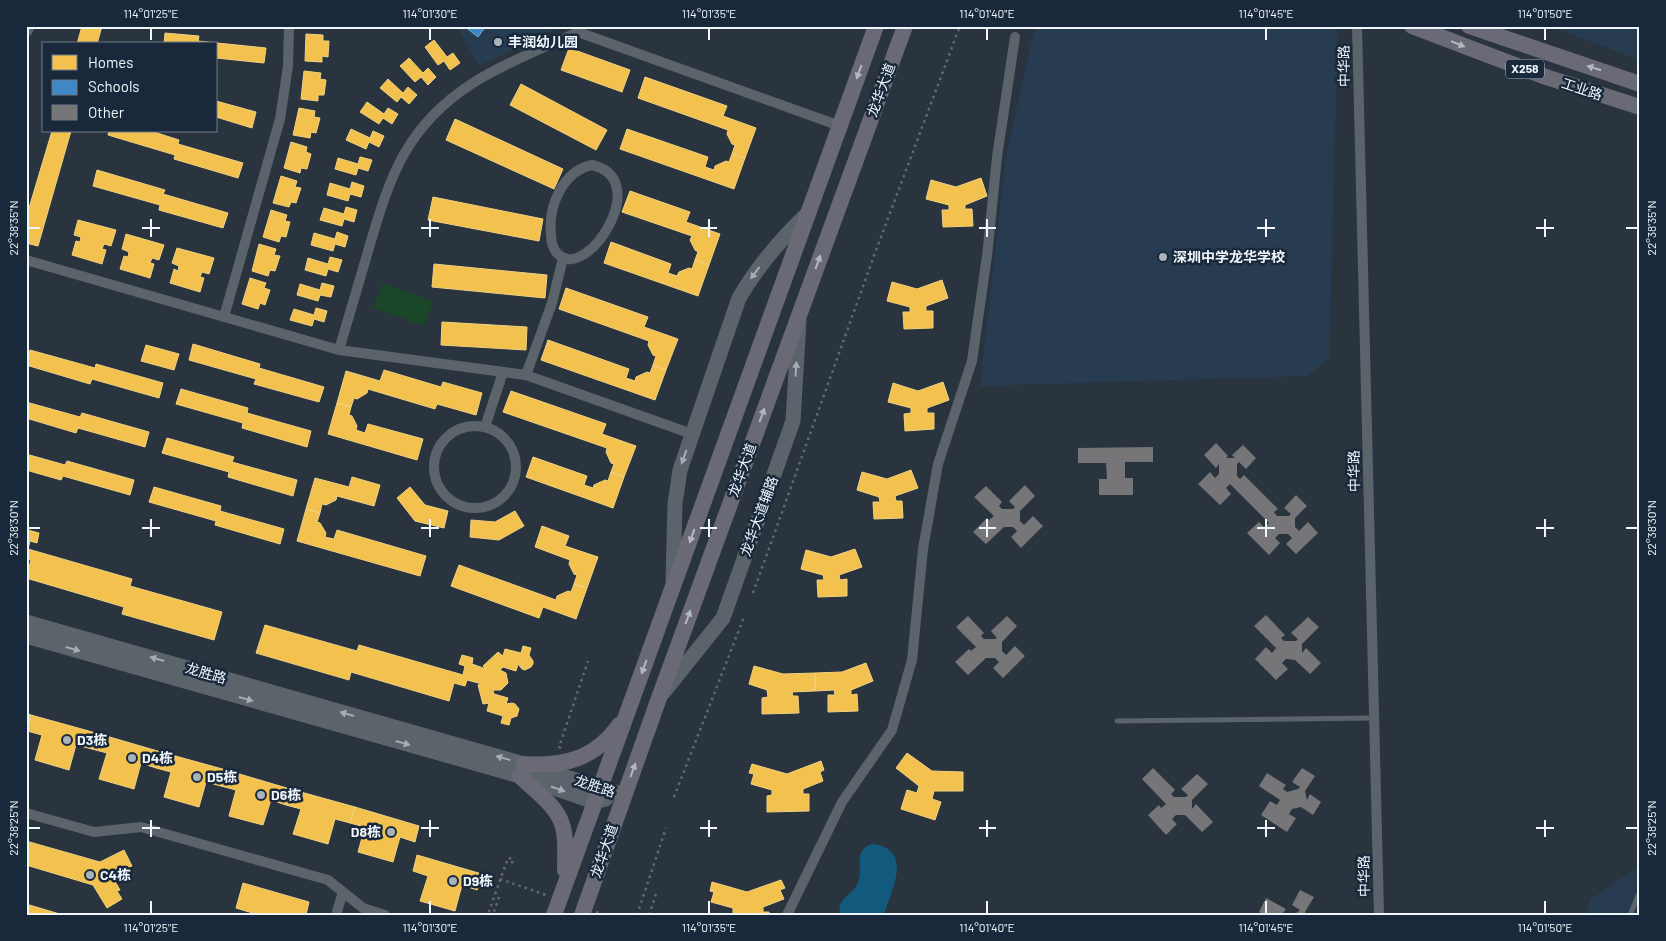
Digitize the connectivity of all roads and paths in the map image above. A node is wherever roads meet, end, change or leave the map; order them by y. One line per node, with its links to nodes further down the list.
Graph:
1 (289, 26): 17 (street)
2 (876, 26): 12 (main road, 龙华大道, one-way to 12)
3 (905, 26): 16 (main road, 龙华大道, one-way to 3)
4 (960, 26): 24 (path)
5 (1357, 26): 31 (street, 中华路)
6 (1412, 26): 11 (main road, 工业路 / X258, one-way to 11)
7 (1469, 26): 10 (main road, 工业路 / X258, one-way to 7)
8 (577, 29): 12 (street); 18 (street)
9 (1015, 37): 52 (street)
10 (1640, 84)
11 (1640, 107)
12 (840, 126): 13 (main road, 龙华大道)
13 (810, 210): 22 (main road, one-way to 22); 23 (main road, 龙华大道, one-way to 23)
14 (563, 258): 14 (street); 20 (street)
15 (26, 260): 17 (street)
16 (800, 312): 29 (main road, 龙华大道, one-way to 16); 29 (main road, 龙华大道辅路, one-way to 16)
17 (224, 317): 18 (street)
18 (339, 350): 19 (street)
19 (503, 372): 20 (street); 21 (street)
20 (526, 375): 22 (street)
21 (485, 427): 21 (street)
22 (692, 434): 23 (main road, one-way to 23)
23 (673, 588): 30 (main road, 龙华大道, one-way to 30)
24 (753, 593)
25 (744, 617): 37 (path)
26 (26, 622): 34 (main road, 龙胜路, one-way to 26)
27 (26, 636): 34 (main road, 龙胜路, one-way to 34)
28 (588, 661): 33 (path)
29 (659, 698): 36 (main road, 龙华大道, one-way to 29)
30 (628, 713): 34 (main road); 35 (main road, 龙华大道)
31 (1374, 718): 32 (lane); 53 (street, 中华路)
32 (1118, 721)
33 (568, 750)
34 (522, 770): 35 (main road, 龙胜路); 41 (main road)
35 (597, 794): 36 (main road, 龙胜路); 41 (main road, 龙华大道)
36 (624, 795): 49 (main road, 龙华大道)
37 (674, 797)
38 (26, 813): 43 (street)
39 (666, 828): 50 (path)
40 (510, 868): 45 (path)
41 (563, 888): 48 (main road, 龙华大道)
42 (1640, 891): 54 (lane)
43 (343, 892): 46 (street); 47 (street)
44 (656, 894): 51 (path)
45 (499, 897)
46 (336, 915)
47 (385, 915)
48 (554, 915)
49 (582, 915)
50 (637, 915)
51 (649, 915)
52 (788, 915)
53 (1379, 915)
54 (1630, 915)

